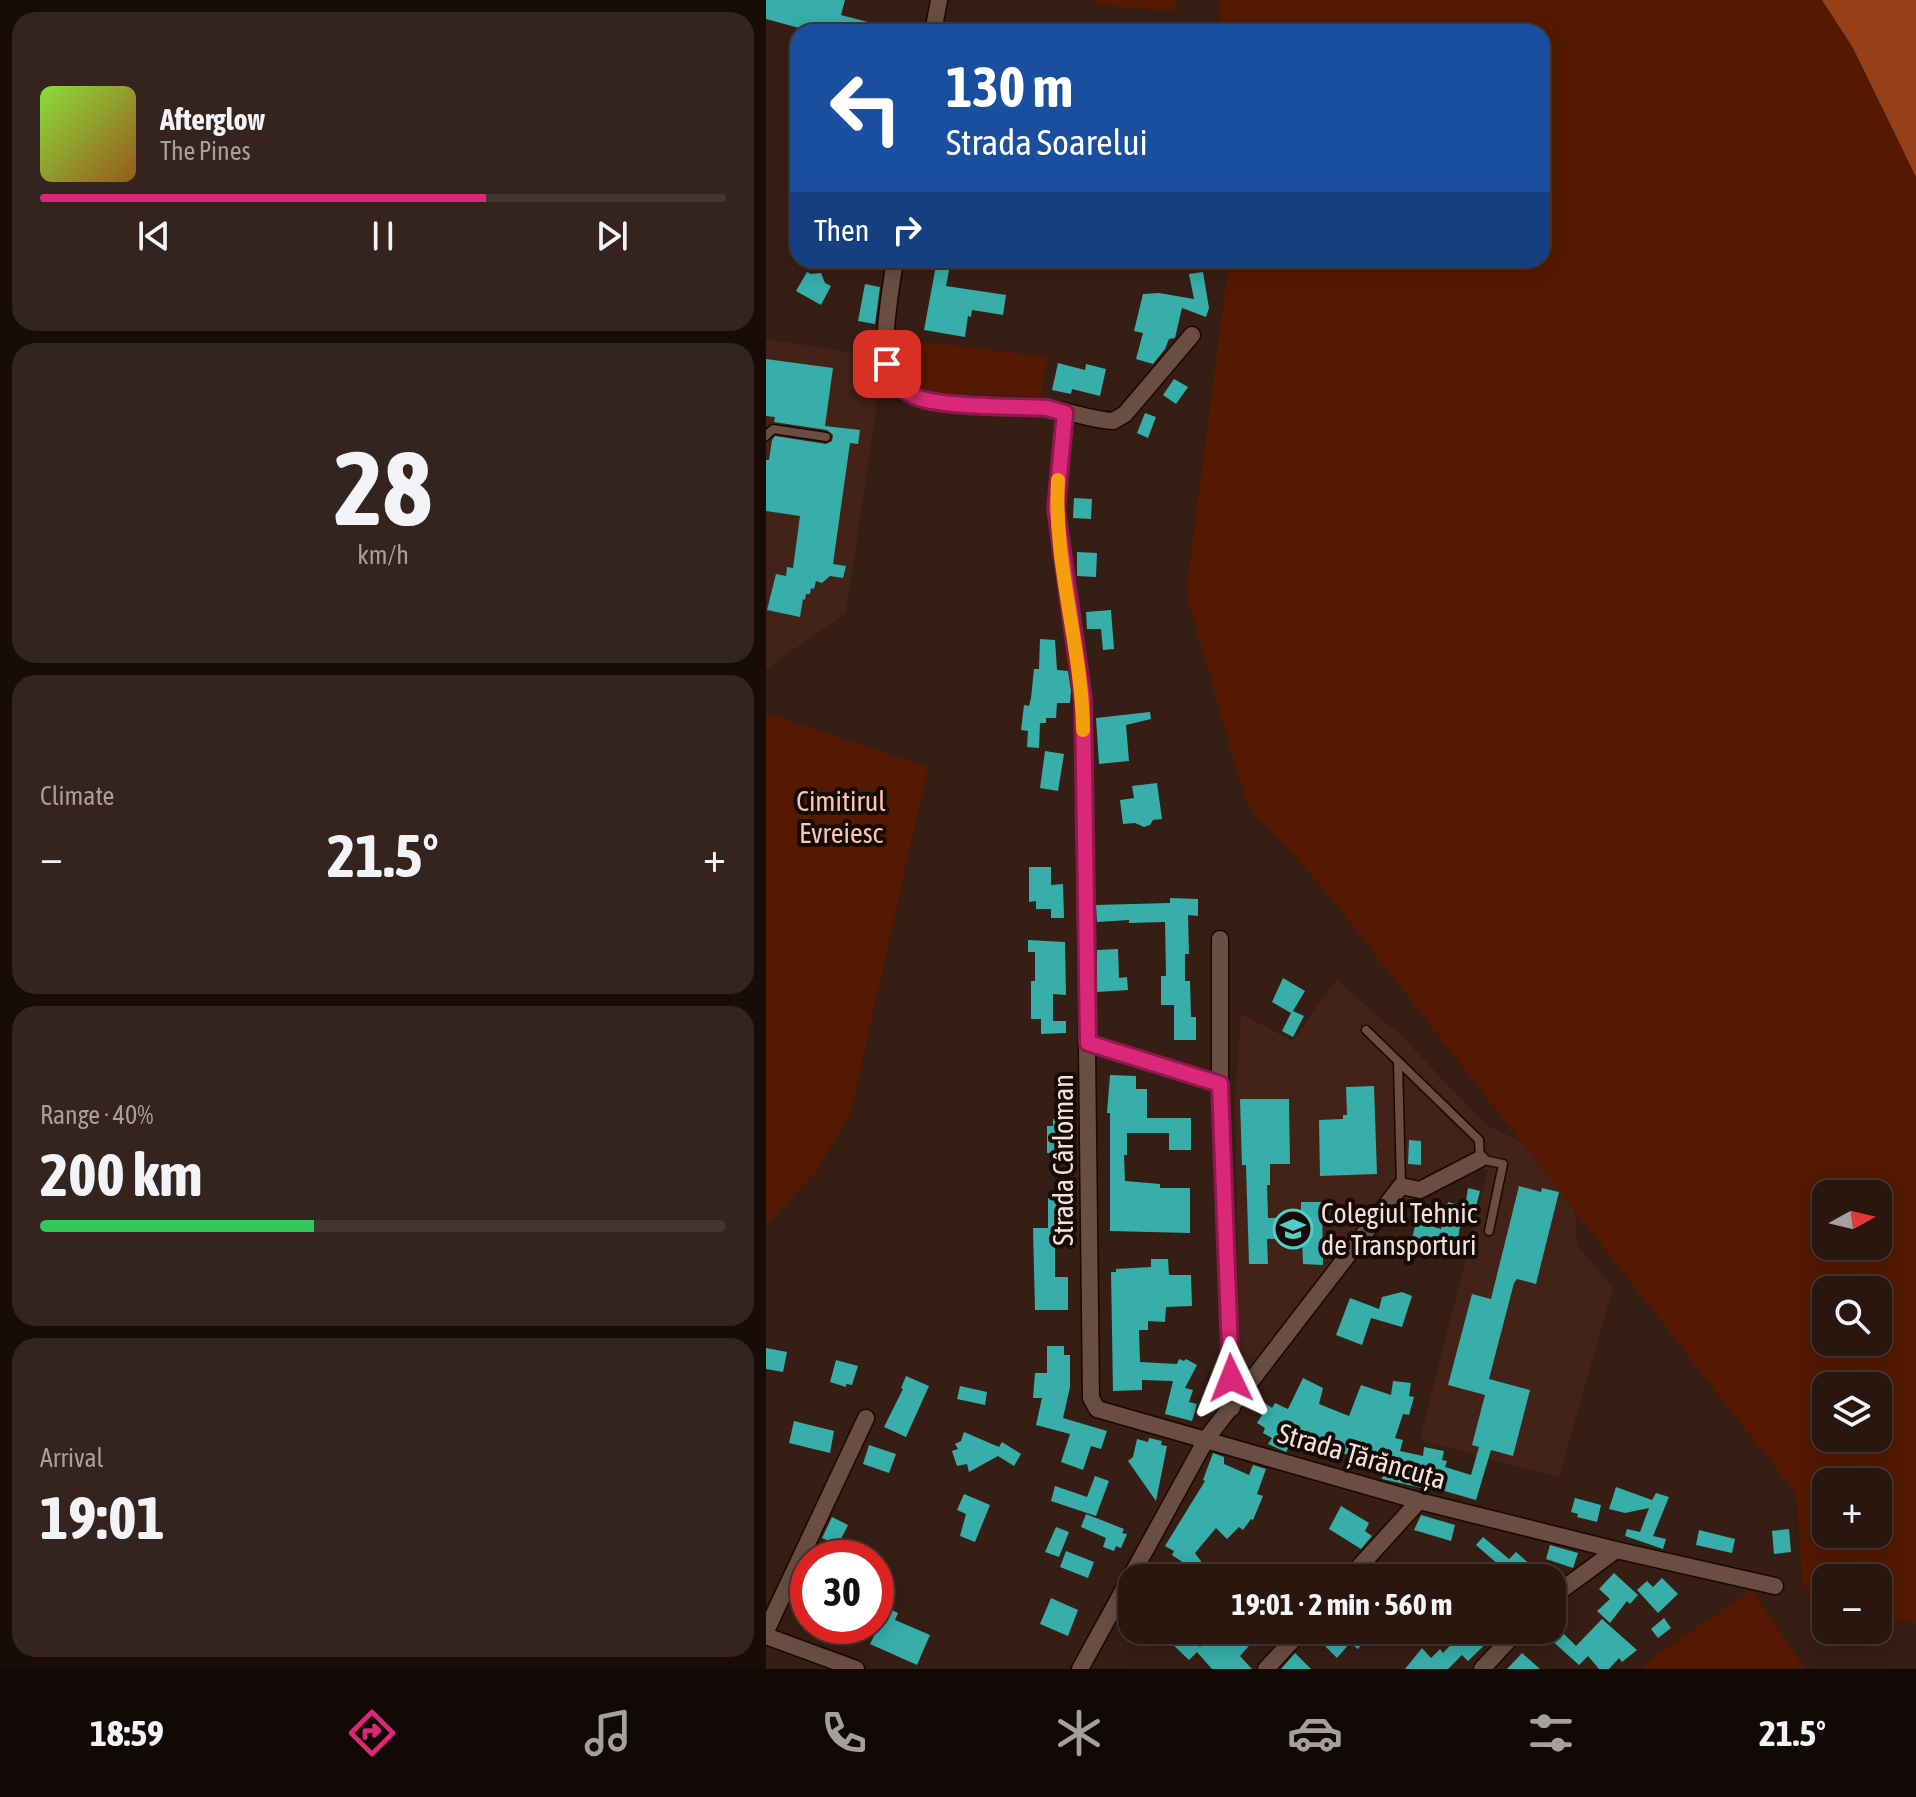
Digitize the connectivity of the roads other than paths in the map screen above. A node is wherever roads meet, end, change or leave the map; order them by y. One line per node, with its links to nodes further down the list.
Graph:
1 (939, 0): 2 (street)
2 (934, 24)
3 (894, 268): 5 (street)
4 (1192, 335): 5 (street)
5 (1065, 413): 10 (street, Strada Cârloman)
6 (766, 436): 7 (lane)
7 (826, 437)
8 (1220, 939): 12 (street)
9 (1366, 1030): 11 (lane)
10 (1088, 1043): 12 (street); 18 (street, Strada Cârloman)
11 (1398, 1062): 13 (lane); 14 (lane)
12 (1220, 1084): 16 (street)
13 (1480, 1159): 14 (street); 15 (lane)
14 (1401, 1186): 16 (street)
15 (1489, 1231)
16 (1232, 1408): 18 (street)
17 (866, 1418): 24 (street)
18 (1207, 1438): 19 (street, Strada Țărăncuța); 28 (street)
19 (1419, 1501): 20 (street, Strada Țărăncuța); 21 (street)
20 (1616, 1550): 22 (street, Strada Țărăncuța); 23 (street)
21 (1362, 1564)
22 (1775, 1586)
23 (1566, 1587)
24 (766, 1633): 27 (street)
25 (1289, 1644): 29 (street)
26 (1505, 1644): 30 (street)
27 (856, 1669)
28 (1080, 1669)
29 (1266, 1669)
30 (1482, 1669)

